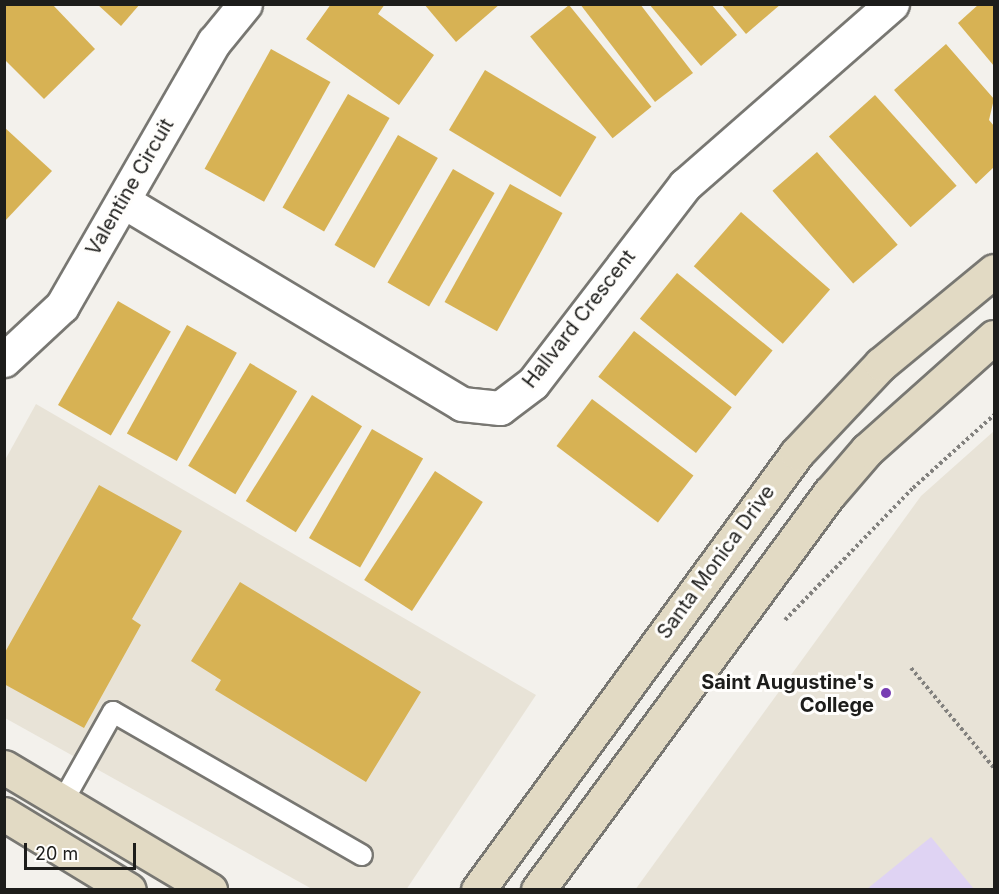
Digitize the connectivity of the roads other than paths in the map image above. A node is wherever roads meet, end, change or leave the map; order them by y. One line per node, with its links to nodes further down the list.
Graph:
1 (245, 4): 3 (street, Valentine Circuit)
2 (892, 4): 3 (street, Hallvard Crescent)
3 (123, 201): 6 (street, Valentine Circuit)
4 (994, 272): 13 (street, Santa Monica Drive)
5 (994, 337): 14 (street)
6 (4, 360)
7 (4, 767): 8 (street)
8 (63, 801): 10 (lane); 12 (street)
9 (4, 814): 11 (street)
10 (362, 855)
11 (129, 890)
12 (210, 890)
13 (478, 890)
14 (538, 890)

